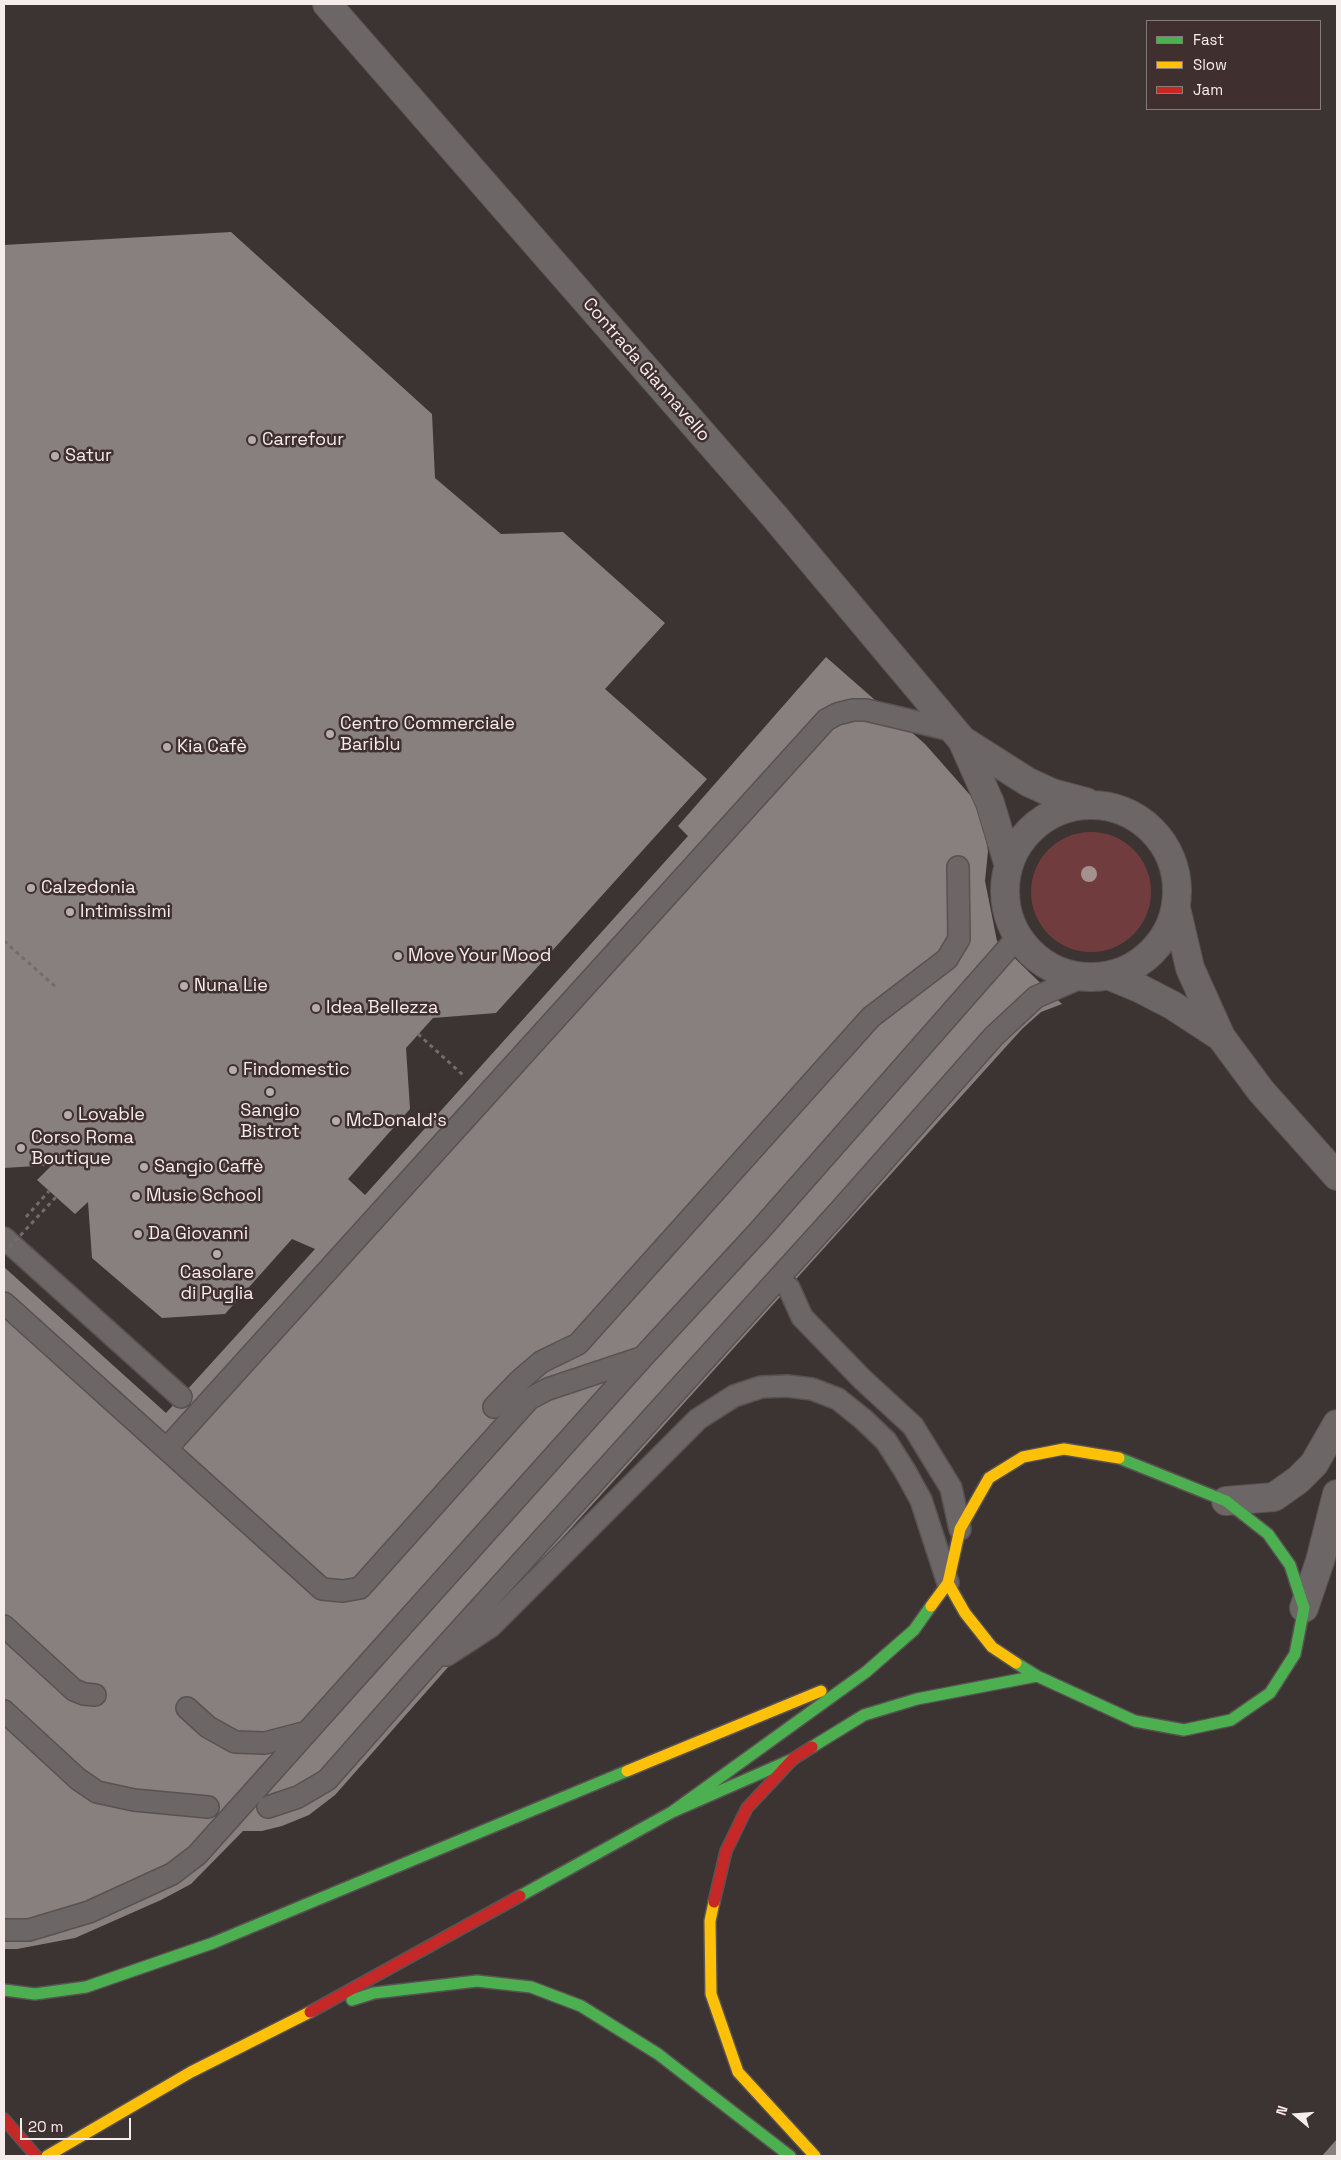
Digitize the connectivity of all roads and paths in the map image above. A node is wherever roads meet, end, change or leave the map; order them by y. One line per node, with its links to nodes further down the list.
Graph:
1 (327, 4): 2 (street, Contrada Giannavello)
2 (958, 735): 3 (street); 4 (street); 14 (lane)
3 (1098, 804): 4 (street); 6 (street)
4 (1008, 863): 7 (street)
5 (958, 867): 23 (lane)
6 (1176, 908): 9 (street); 13 (street)
7 (1017, 938): 10 (street); 21 (lane)
8 (4, 941): 11 (path)
9 (1110, 976): 10 (street); 13 (street)
10 (1080, 978): 32 (lane)
11 (57, 988)
12 (418, 1034): 14 (path)
13 (1221, 1037): 15 (street)
14 (486, 1095): 25 (lane)
15 (1337, 1176)
16 (56, 1197): 18 (path, bridge)
17 (4, 1238): 22 (lane)
18 (4, 1253)
19 (789, 1288): 28 (lane)
20 (4, 1303): 25 (lane)
21 (642, 1358): 25 (lane); 38 (lane)
22 (181, 1397)
23 (494, 1408)
24 (1337, 1424): 27 (street)
25 (167, 1448)
26 (1337, 1494): 30 (street)
27 (1226, 1501): 28 (main road); 30 (main road)
28 (960, 1529): 29 (main road)
29 (948, 1583): 32 (lane); 33 (main road); 34 (main road)
30 (1304, 1608): 34 (main road)
31 (4, 1626): 35 (lane)
32 (424, 1670): 41 (lane)
33 (866, 1672): 42 (main road); 44 (main road)
34 (1037, 1676): 39 (main road)
35 (95, 1695)
36 (188, 1708): 38 (lane)
37 (4, 1711): 40 (lane)
38 (307, 1732): 43 (lane)
39 (793, 1759): 42 (main road); 50 (main road)
40 (208, 1807)
41 (268, 1807)
42 (672, 1812): 45 (main road)
43 (4, 1930)
44 (4, 1990)
45 (312, 2011): 48 (main road); 49 (main road)
46 (4, 2119): 47 (main road)
47 (36, 2156)
48 (47, 2156)
49 (790, 2156)
50 (815, 2156)

